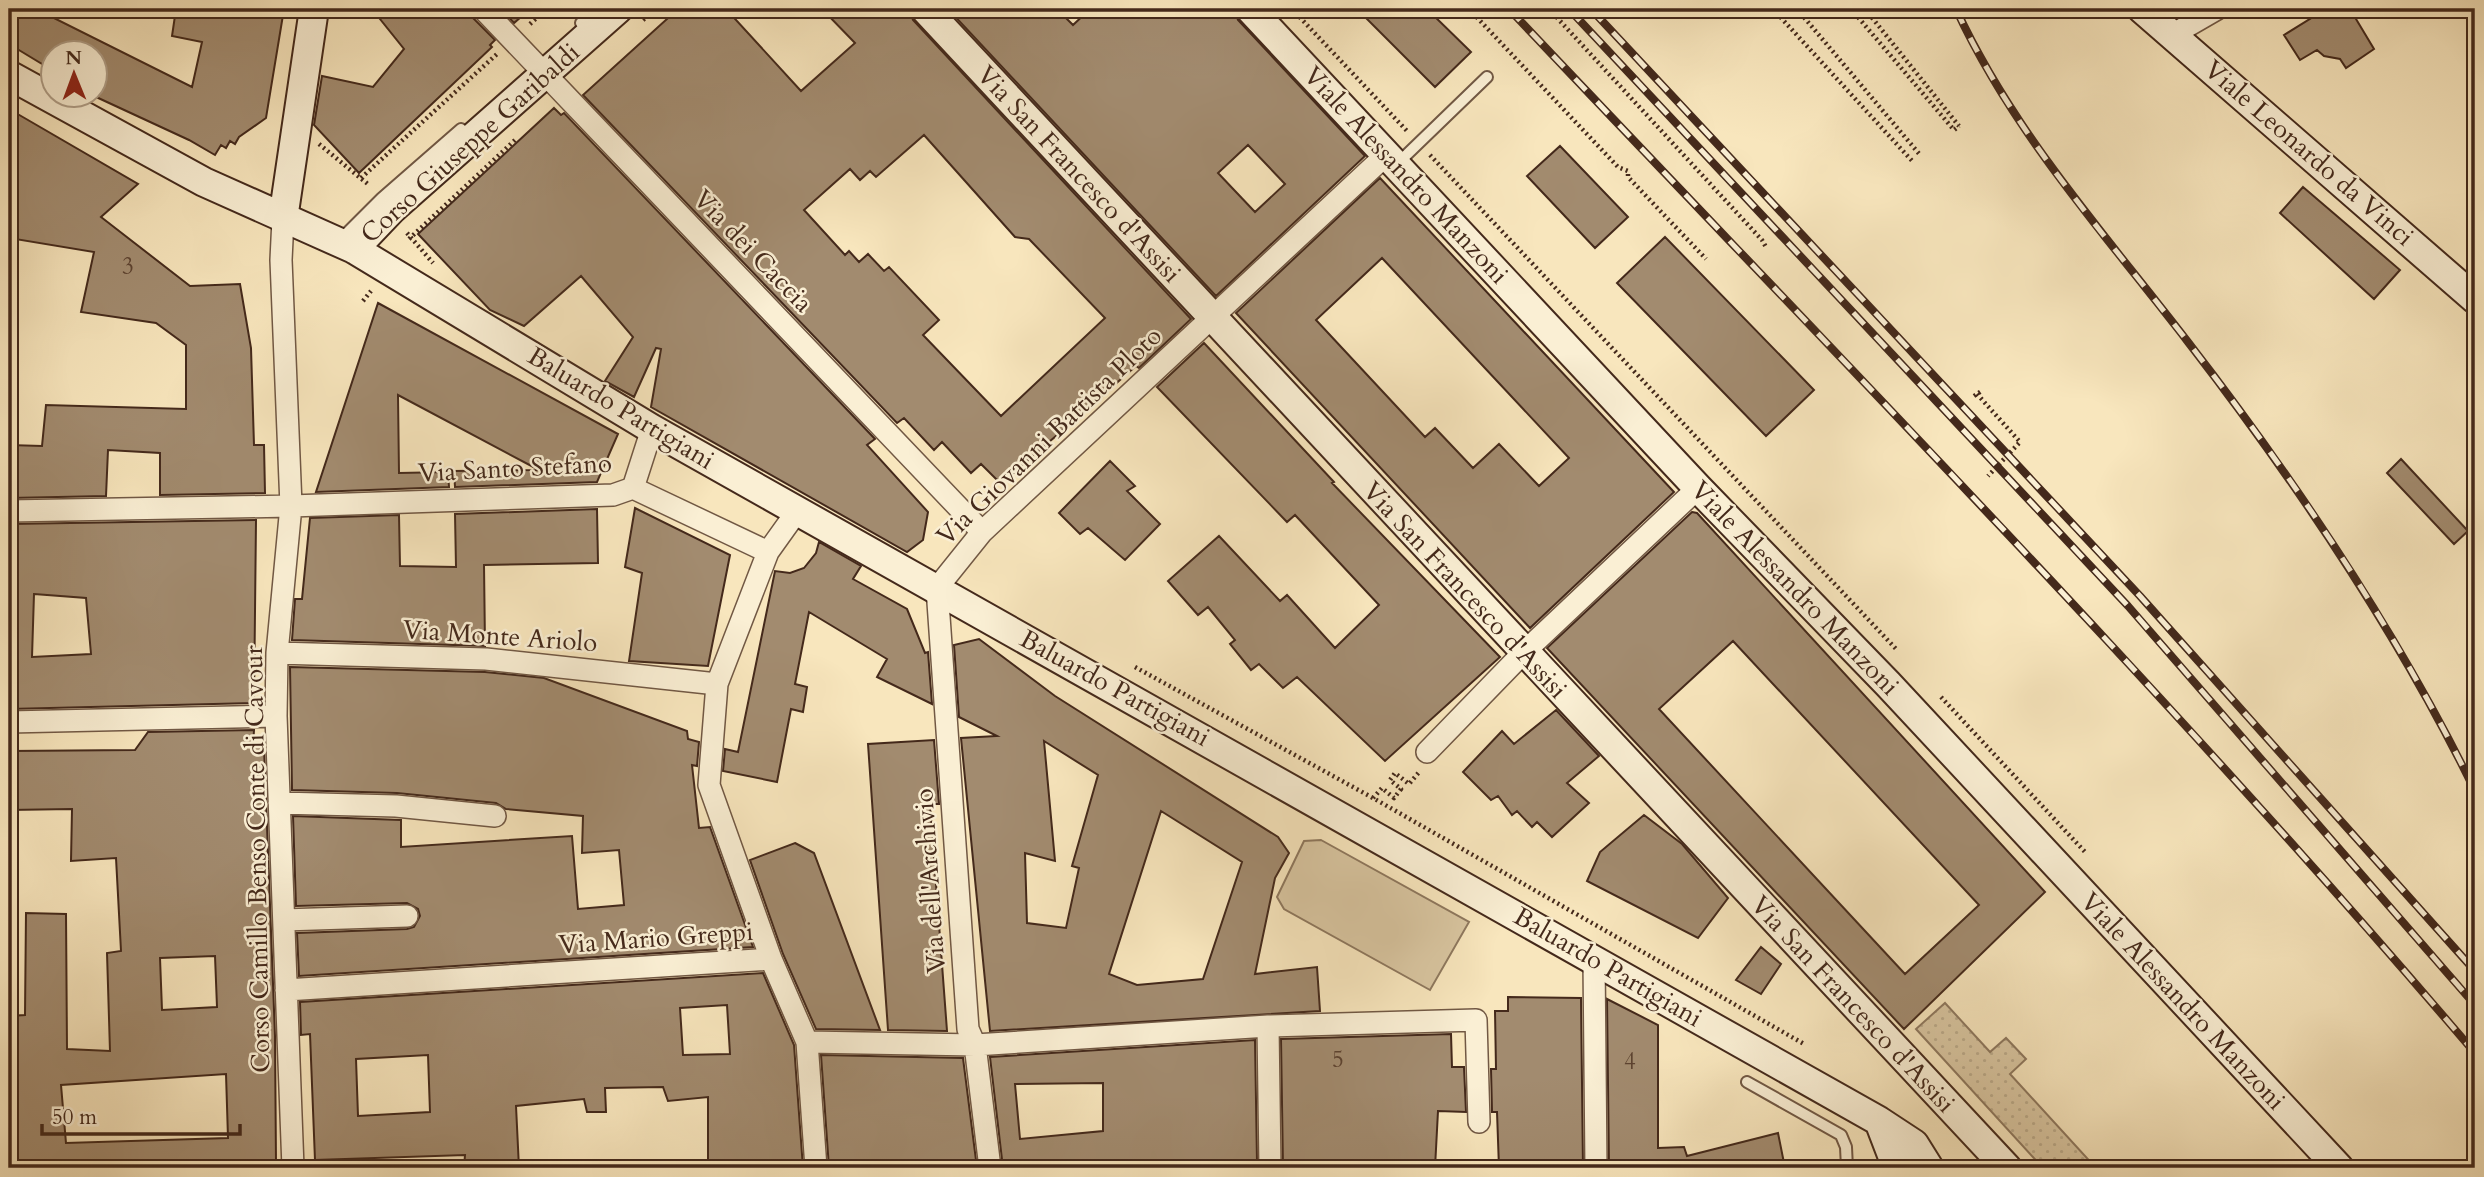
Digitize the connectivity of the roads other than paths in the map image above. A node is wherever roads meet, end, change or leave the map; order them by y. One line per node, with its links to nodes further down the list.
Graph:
1 (314, 9): 16 (street)
2 (483, 9): 11 (street, Via dei Caccia)
3 (597, 9): 9 (lane)
4 (618, 9): 11 (street, Corso Giuseppe Garibaldi)
5 (925, 9): 19 (street, Via San Francesco d'Assisi)
6 (1250, 9): 15 (street, Viale Alessandro Manzoni)
7 (2143, 9): 10 (street, Viale Leonardo da Vinci)
8 (2217, 9): 10 (street)
9 (577, 27)
10 (2172, 35): 18 (street, Viale Leonardo da Vinci)
11 (539, 66): 17 (street, Corso Giuseppe Garibaldi); 26 (street, Via dei Caccia)
12 (9, 75): 16 (street, Baluardo Partigiani)
13 (1487, 77): 15 (lane)
14 (471, 120): 17 (lane)
15 (1392, 159): 19 (street, Via Giovanni Battista Ploto); 22 (street, Viale Alessandro Manzoni)
16 (283, 219): 17 (street, Baluardo Partigiani); 23 (street, Corso Camillo Benso Conte di Cavour)
17 (346, 246): 20 (street, Baluardo Partigiani)
18 (2475, 299)
19 (1212, 317): 26 (street, Via Giovanni Battista Ploto); 30 (street, Via San Francesco d'Assisi)
20 (652, 429): 21 (street); 24 (street, Baluardo Partigiani)
21 (633, 488): 23 (street, Via Santo Stefano); 27 (street, Via Santo Stefano)
22 (1698, 488): 30 (street); 57 (street, Viale Alessandro Manzoni)
23 (291, 506): 25 (street, Via Santo Stefano); 29 (street, Corso Camillo Benso Conte di Cavour)
24 (798, 510): 27 (street); 28 (street, Baluardo Partigiani)
25 (9, 511)
26 (982, 532): 28 (street, Via Giovanni Battista Ploto)
27 (768, 552): 31 (street)
28 (937, 588): 40 (street, Baluardo Partigiani); 44 (street, Via dell'Archivio)
29 (277, 653): 31 (street, Via Monte Ariolo); 32 (street, Corso Camillo Benso Conte di Cavour)
30 (1523, 653): 34 (street); 56 (street, Via San Francesco d'Assisi)
31 (717, 684): 39 (street)
32 (269, 716): 33 (street); 35 (street, Corso Camillo Benso Conte di Cavour)
33 (9, 722)
34 (1427, 752)
35 (279, 803): 36 (street); 38 (street, Corso Camillo Benso Conte di Cavour)
36 (495, 816)
37 (407, 916): 38 (street)
38 (284, 920): 41 (street, Corso Camillo Benso Conte di Cavour)
39 (771, 959): 41 (street, Via Mario Greppi); 43 (street, Via Mario Greppi)
40 (1594, 959): 46 (street, Baluardo Partigiani); 52 (street)
41 (286, 990): 48 (street, Corso Camillo Benso Conte di Cavour)
42 (1268, 1026): 44 (street); 47 (street); 51 (street)
43 (807, 1042): 44 (street); 49 (street, Via Mario Greppi)
44 (975, 1045): 50 (street, Via dell'Archivio)
45 (1747, 1082): 53 (lane)
46 (1879, 1121): 54 (street); 55 (street, Baluardo Partigiani)
47 (1479, 1122)
48 (293, 1168)
49 (816, 1168)
50 (990, 1168)
51 (1270, 1168)
52 (1596, 1168)
53 (1847, 1168)
54 (1897, 1168)
55 (1929, 1168)
56 (2007, 1168)
57 (2339, 1168)

